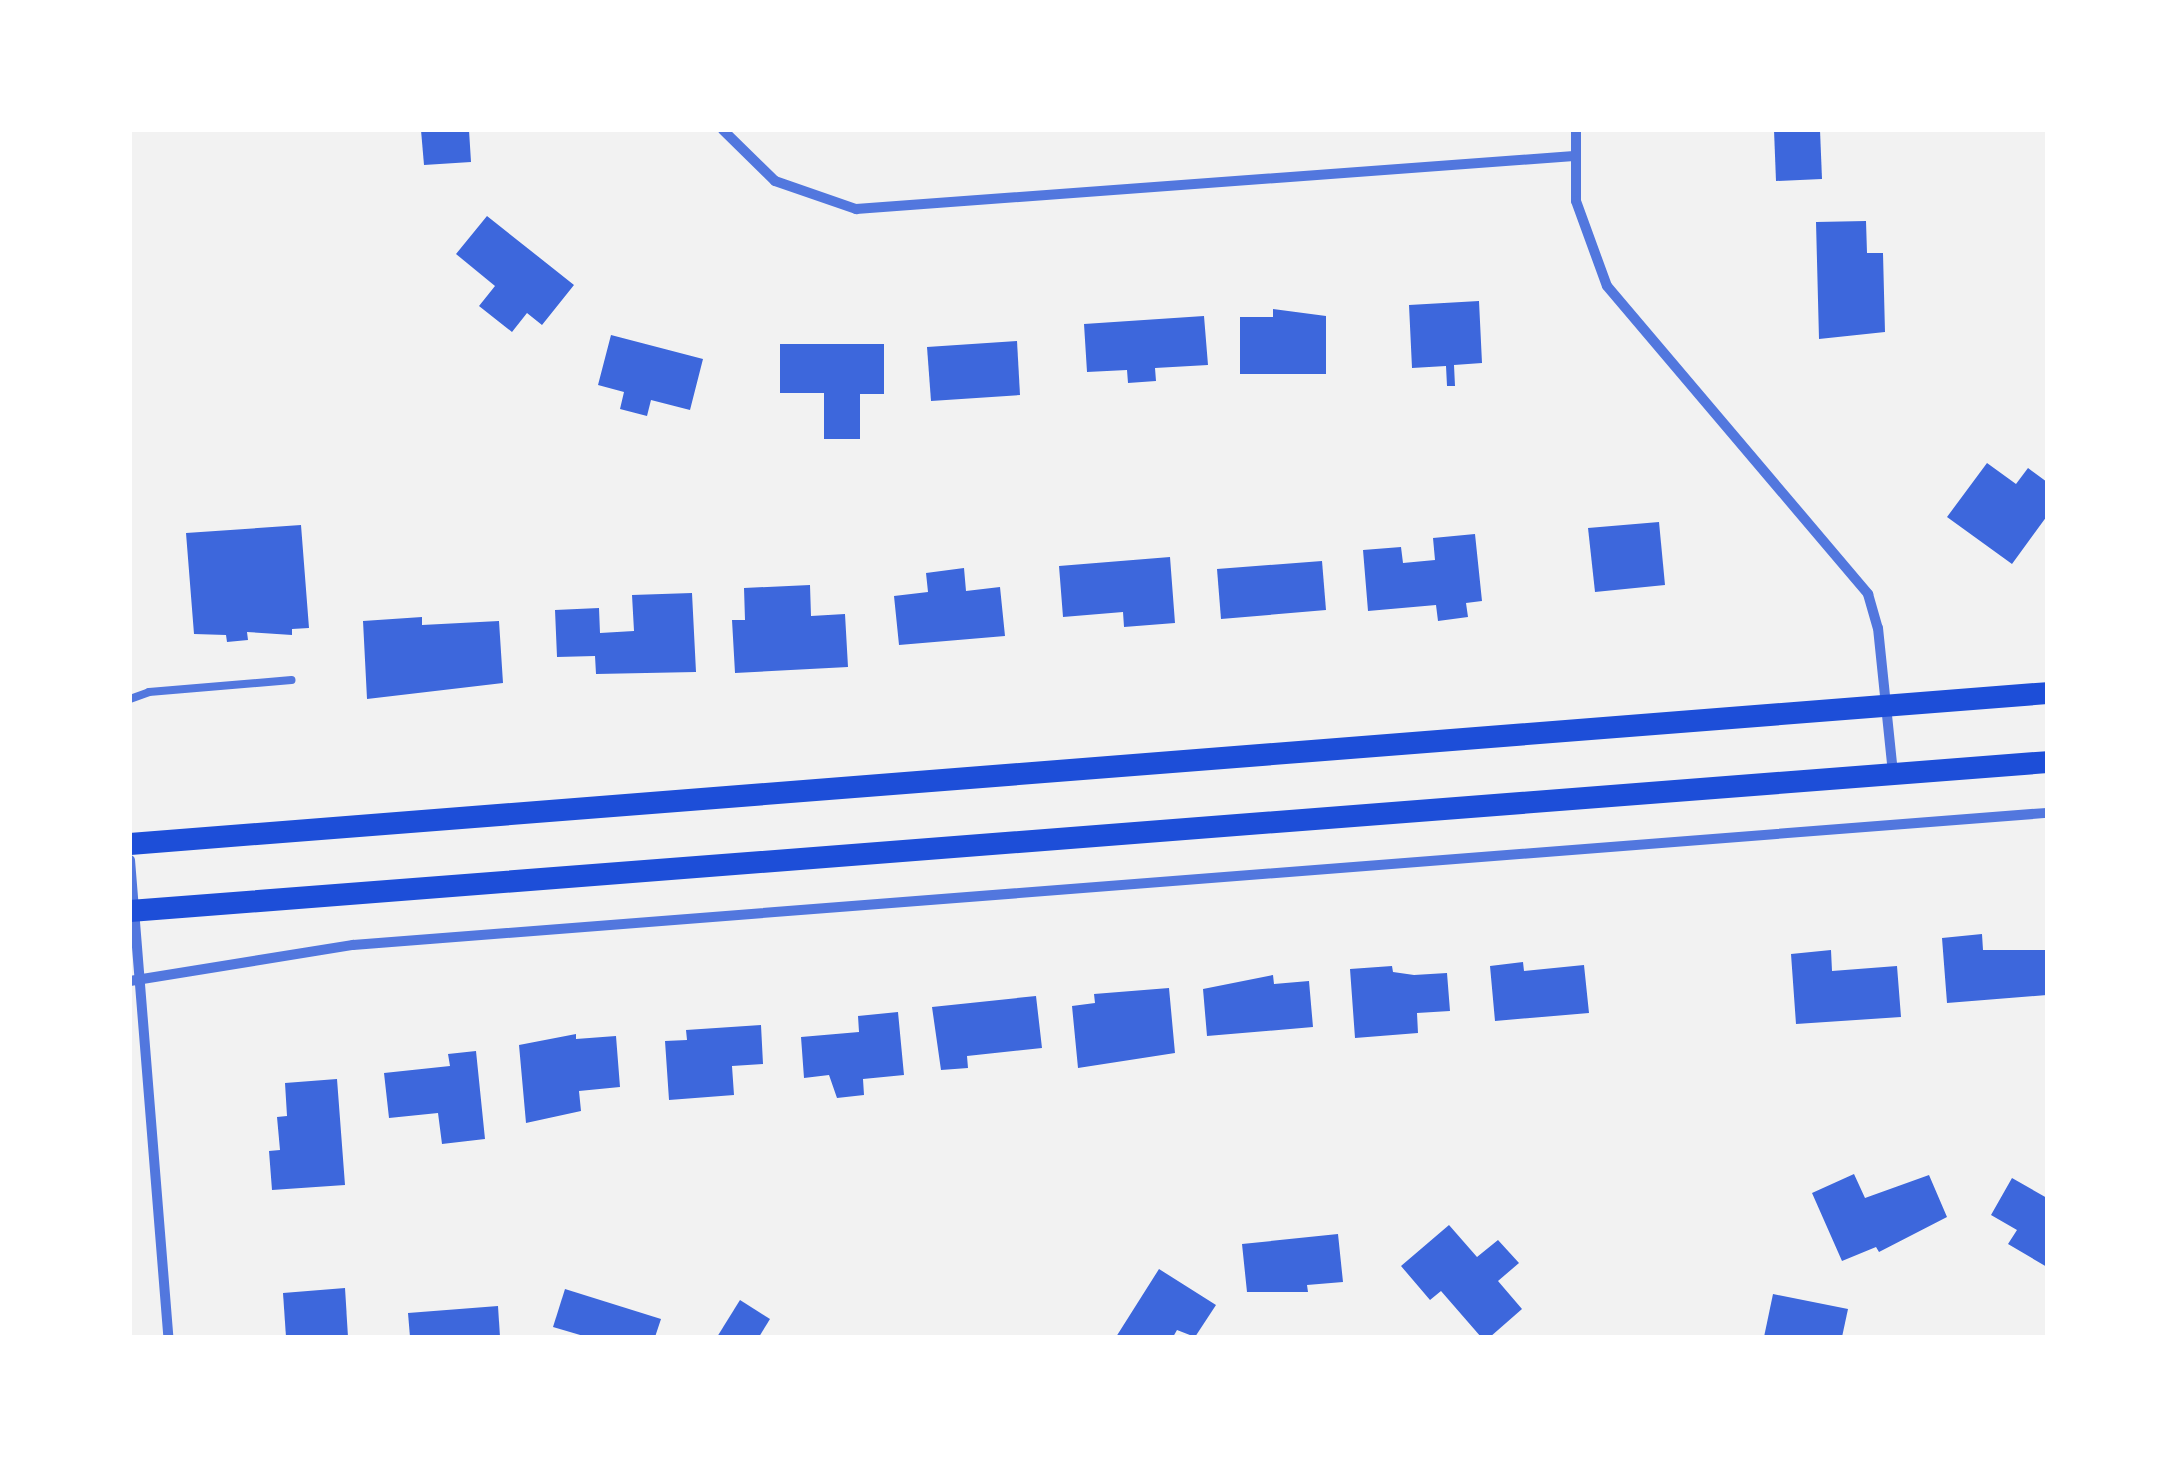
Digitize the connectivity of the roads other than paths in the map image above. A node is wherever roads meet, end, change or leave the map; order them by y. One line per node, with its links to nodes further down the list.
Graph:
1 (723, 130): 3 (street)
2 (1576, 130): 3 (street)
3 (1574, 156): 7 (street)
4 (291, 680): 6 (lane)
5 (2047, 694): 7 (main road)
6 (130, 699)
7 (1886, 706): 9 (street); 11 (main road)
8 (2047, 762): 9 (main road)
9 (1893, 773): 13 (main road)
10 (2047, 813): 14 (street)
11 (130, 844)
12 (130, 860): 13 (street)
13 (132, 910): 14 (street)
14 (135, 981): 15 (street)
15 (168, 1337)

